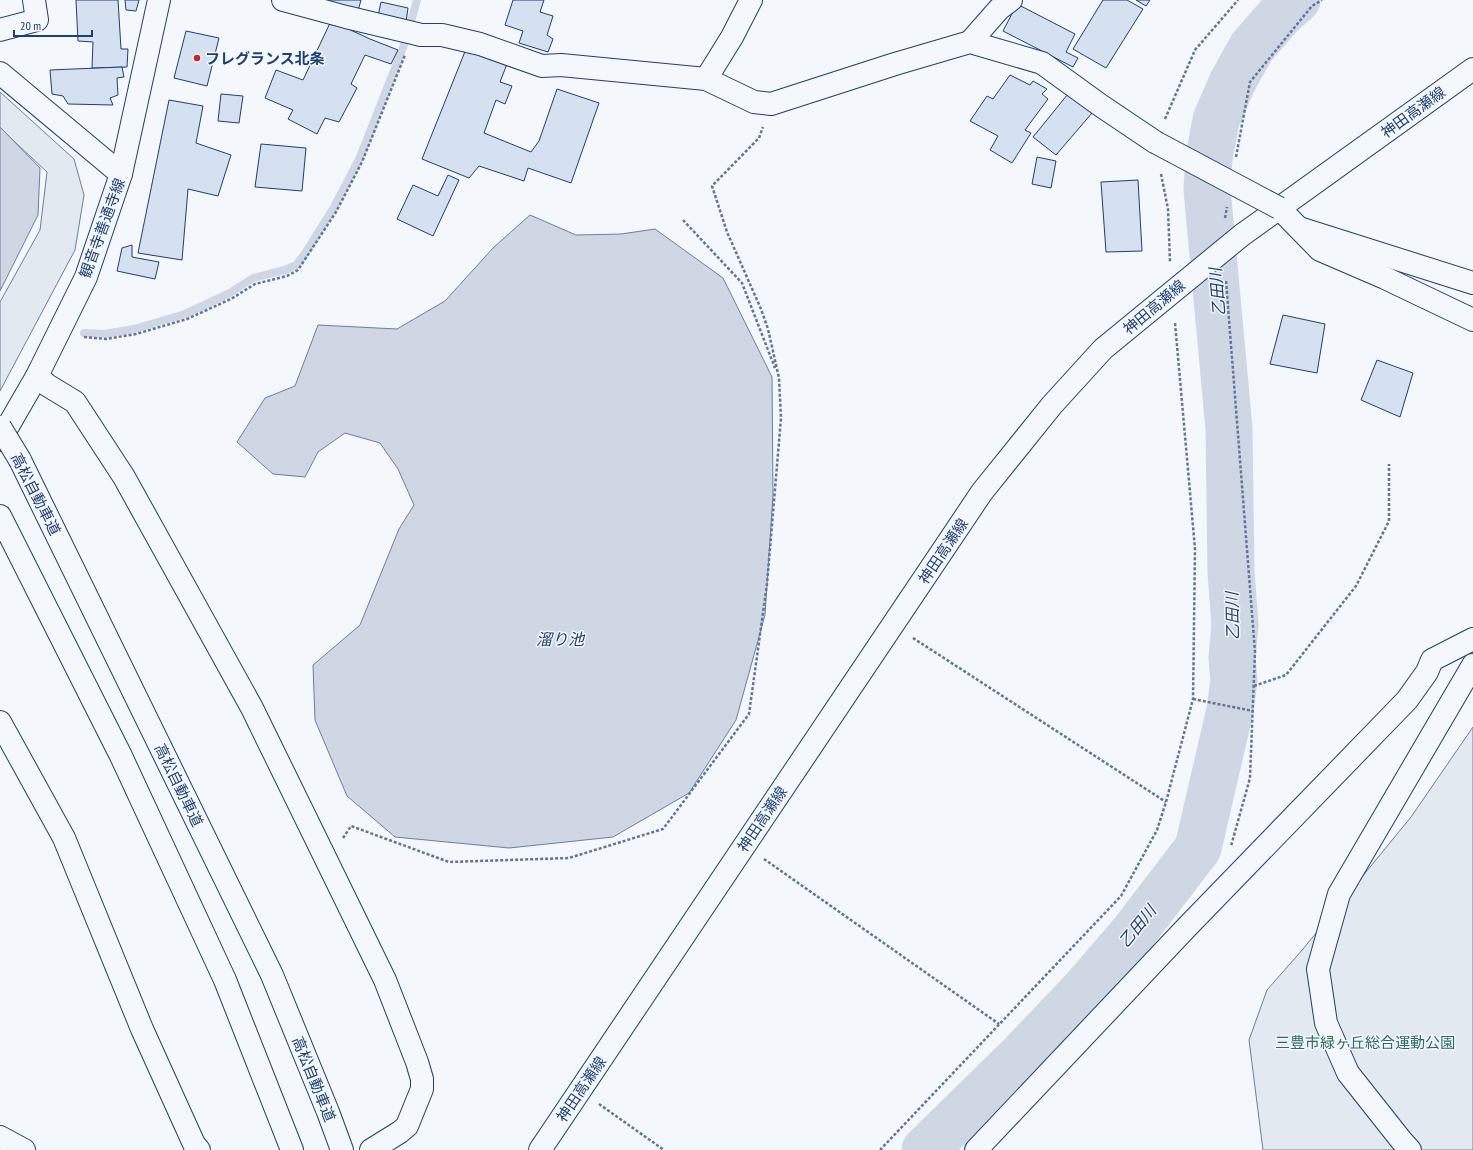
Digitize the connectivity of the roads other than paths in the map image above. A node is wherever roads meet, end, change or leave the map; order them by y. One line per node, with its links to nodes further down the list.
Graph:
1 (34, 0): 6 (main road)
2 (159, 0): 11 (main road, 観音寺善通寺線)
3 (283, 0): 10 (main road)
4 (751, 0): 10 (main road)
5 (1011, 0): 7 (main road)
6 (0, 30)
7 (970, 42): 10 (main road); 12 (main road, bridge)
8 (1473, 69): 12 (main road, 神田高瀬線)
9 (0, 73): 11 (main road)
10 (706, 79)
11 (121, 174): 16 (main road, 観音寺善通寺線)
12 (1279, 208): 13 (main road); 29 (main road, 神田高瀬線)
13 (1299, 228): 14 (main road); 15 (main road)
14 (1473, 283)
15 (1473, 320)
16 (36, 376): 18 (main road, 観音寺善通寺線); 26 (main road)
17 (0, 426): 28 (main road, 高松自動車道, bridge)
18 (0, 440)
19 (0, 516): 24 (main road)
20 (1473, 639): 30 (main road)
21 (1473, 665): 31 (main road)
22 (0, 722): 25 (main road)
23 (0, 1137): 27 (main road)
24 (289, 1140)
25 (194, 1148)
26 (374, 1149)
27 (24, 1150)
28 (342, 1150)
29 (540, 1150)
30 (976, 1150)
31 (1410, 1150)

